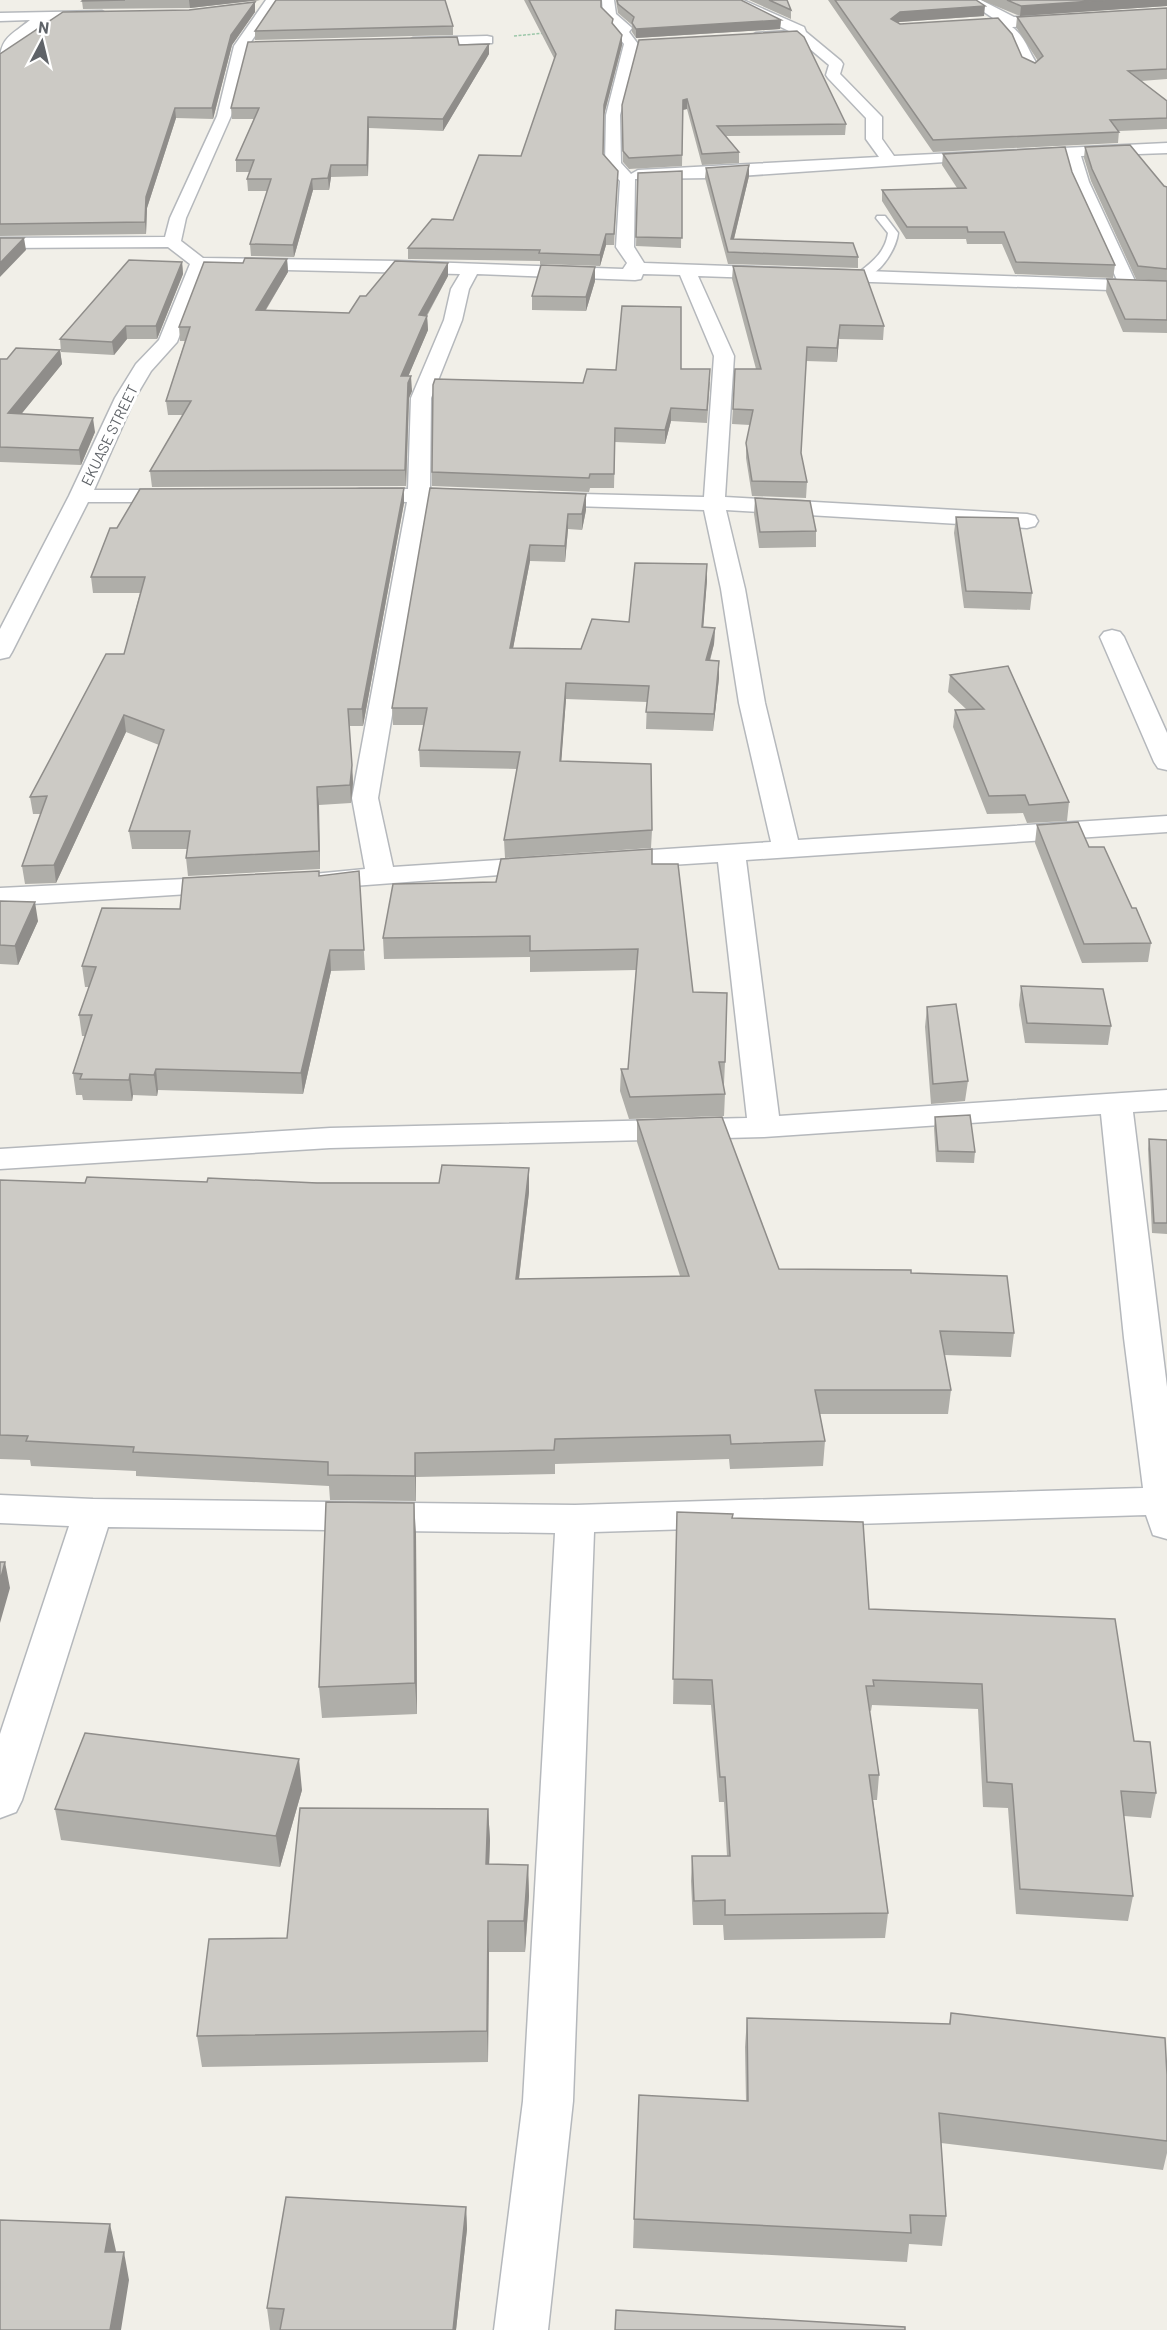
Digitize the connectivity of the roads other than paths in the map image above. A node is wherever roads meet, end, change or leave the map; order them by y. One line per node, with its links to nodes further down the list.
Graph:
1 (25, 0): 8 (street)
2 (608, 0): 24 (street)
3 (732, 0): 13 (street)
4 (972, 0): 11 (street)
5 (272, 2): 6 (street); 18 (street)
6 (247, 8)
7 (114, 15): 9 (street)
8 (4, 17): 9 (street)
9 (43, 17): 19 (street)
10 (1078, 19): 11 (street)
11 (1010, 21): 12 (street); 20 (street)
12 (986, 22)
13 (800, 34): 14 (street); 23 (street)
14 (746, 37)
15 (487, 40): 16 (street)
16 (393, 42)
17 (264, 45): 18 (street)
18 (241, 46): 26 (street)
19 (0, 58)
20 (1033, 68)
21 (1167, 148): 22 (street)
22 (1072, 152): 23 (street); 33 (street)
23 (890, 161): 24 (street)
24 (624, 176): 29 (street)
25 (881, 218): 32 (lane)
26 (172, 242): 27 (street); 28 (street)
27 (0, 243)
28 (199, 263): 30 (street); 38 (street, EKUASE STREET)
29 (631, 268): 30 (street); 31 (street)
30 (471, 269): 35 (street)
31 (687, 271): 32 (street); 41 (street)
32 (861, 276): 33 (street)
33 (1128, 284): 34 (street)
34 (1167, 287)
35 (419, 494): 37 (street); 39 (street); 49 (street)
36 (197, 495): 38 (street)
37 (337, 495)
38 (80, 496): 44 (street, EKUASE STREET)
39 (490, 497)
40 (514, 498): 41 (street)
41 (714, 506): 42 (street); 47 (street)
42 (1027, 521)
43 (1112, 638): 45 (street)
44 (0, 652)
45 (1167, 762)
46 (1167, 824): 47 (street)
47 (786, 849): 48 (street)
48 (731, 852): 49 (street); 55 (street)
49 (381, 877): 50 (street)
50 (286, 882)
51 (250, 884): 52 (street)
52 (0, 897)
53 (1167, 1100): 54 (street)
54 (1116, 1102): 55 (street); 58 (street)
55 (764, 1127): 56 (street)
56 (0, 1159)
57 (0, 1509): 59 (street)
58 (1166, 1509): 60 (street)
59 (93, 1513): 60 (street); 61 (street)
60 (575, 1520): 62 (street)
61 (0, 1800)
62 (521, 2330)

